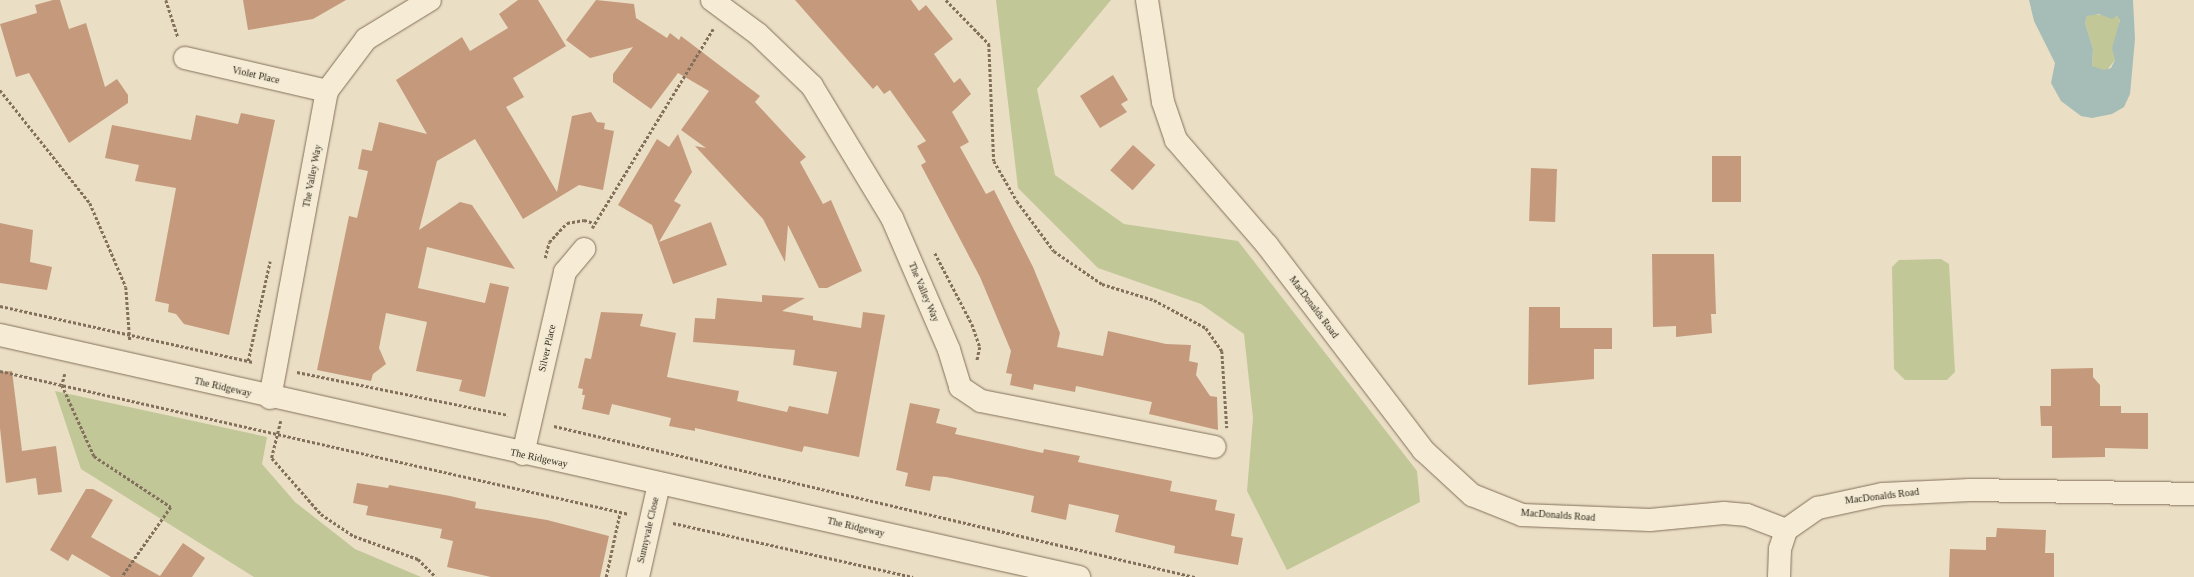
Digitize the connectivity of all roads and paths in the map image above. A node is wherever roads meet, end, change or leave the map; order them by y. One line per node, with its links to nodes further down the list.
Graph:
1 (166, 0): 6 (path)
2 (430, 0): 8 (street, The Valley Way)
3 (946, 0): 21 (path)
4 (1147, 0): 27 (street, MacDonalds Road)
5 (719, 4): 9 (path); 21 (street, The Valley Way)
6 (185, 58): 8 (street, Violet Place)
7 (0, 90): 11 (path)
8 (327, 91): 15 (street, The Valley Way)
9 (584, 249): 19 (street, Silver Place)
10 (0, 306): 11 (path)
11 (130, 334): 14 (path); 15 (path)
12 (0, 336): 13 (street, The Ridgeway)
13 (69, 352): 14 (street, The Ridgeway); 17 (path)
14 (132, 366): 18 (street, The Ridgeway)
15 (276, 367): 18 (street, The Valley Way); 19 (path)
16 (0, 371): 17 (path)
17 (62, 385): 20 (path); 28 (path)
18 (278, 399): 20 (path); 22 (street, The Ridgeway)
19 (530, 420): 22 (street, Silver Place); 34 (path)
20 (278, 434): 25 (path); 29 (path)
21 (1215, 448)
22 (523, 454): 23 (street, The Ridgeway)
23 (659, 484): 26 (street, Sunnyvale Close); 33 (street, The Ridgeway)
24 (2194, 494): 27 (street, MacDonalds Road)
25 (620, 512): 26 (path); 30 (path)
26 (651, 518): 31 (street, Sunnyvale Close); 32 (path)
27 (1786, 530): 35 (street)
28 (122, 577)
29 (436, 577)
30 (606, 577)
31 (638, 577)
32 (913, 577)
33 (1079, 577)
34 (1195, 577)
35 (1779, 577)

